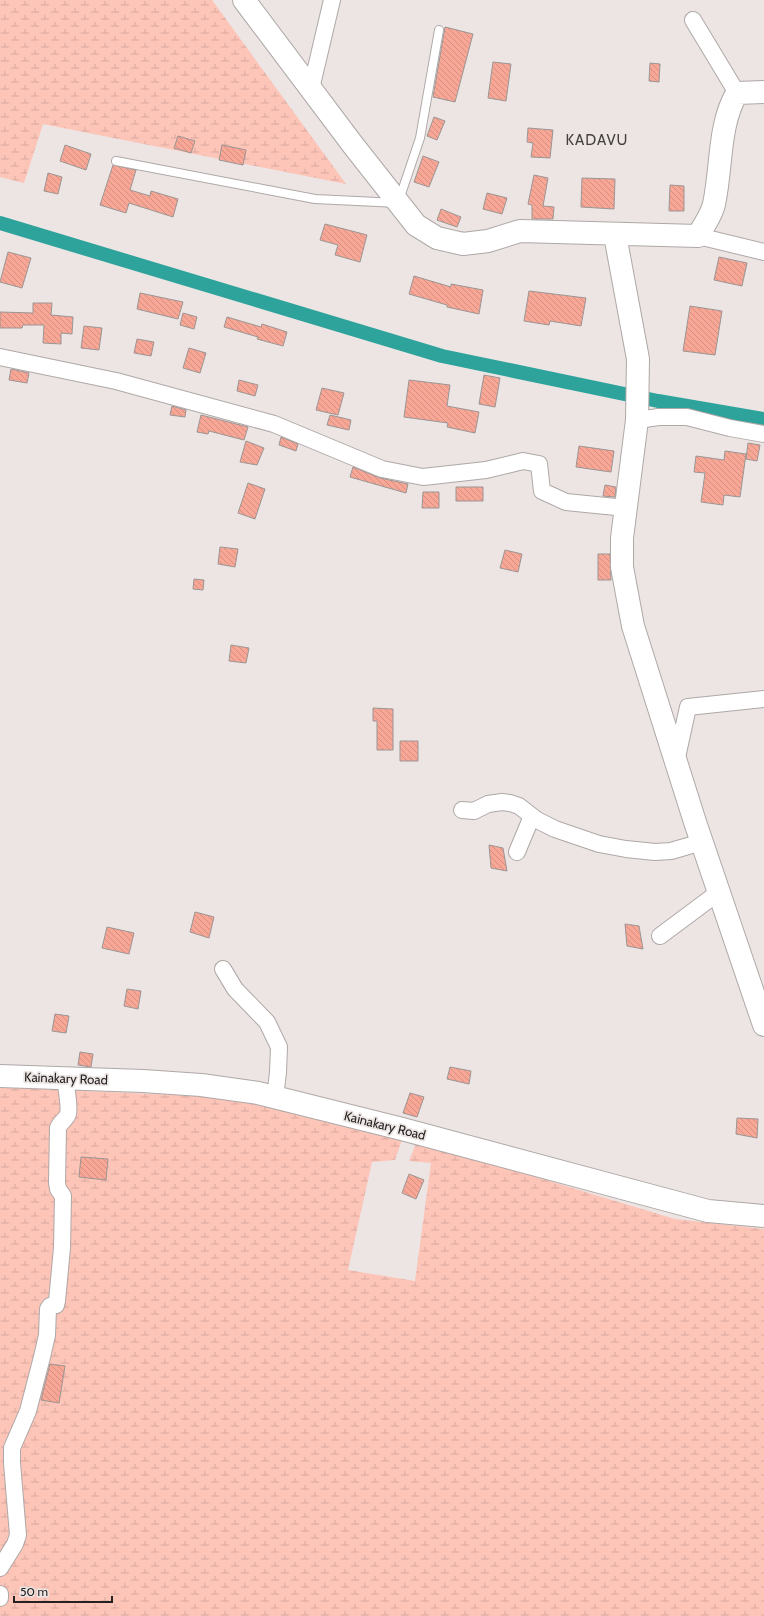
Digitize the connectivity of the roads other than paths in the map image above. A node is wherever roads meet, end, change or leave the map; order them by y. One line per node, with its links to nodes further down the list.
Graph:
1 (244, 0): 5 (main road)
2 (332, 0): 5 (street)
3 (693, 20): 7 (street)
4 (439, 30): 9 (lane)
5 (311, 90): 9 (main road)
6 (764, 92): 7 (main road)
7 (737, 93): 11 (main road)
8 (116, 161): 9 (lane)
9 (398, 203): 10 (main road)
10 (615, 234): 11 (main road); 14 (main road)
11 (698, 236): 12 (street)
12 (764, 252)
13 (0, 357): 16 (street)
14 (637, 415): 15 (street); 16 (main road)
15 (764, 434)
16 (626, 508): 18 (main road)
17 (764, 700): 18 (street)
18 (676, 762): 21 (main road)
19 (462, 810): 20 (street)
20 (532, 816): 21 (street); 22 (street)
21 (702, 842): 23 (main road)
22 (517, 852)
23 (719, 892): 24 (street); 26 (main road)
24 (660, 936)
25 (223, 969): 30 (street)
26 (757, 986): 27 (main road)
27 (764, 1025)
28 (0, 1076): 29 (main road, Kainakary Road)
29 (65, 1078): 30 (main road, Kainakary Road); 32 (street)
30 (275, 1098): 31 (main road, Kainakary Road)
31 (764, 1216)
32 (0, 1568)
33 (0, 1594): 34 (street)
34 (0, 1598)

